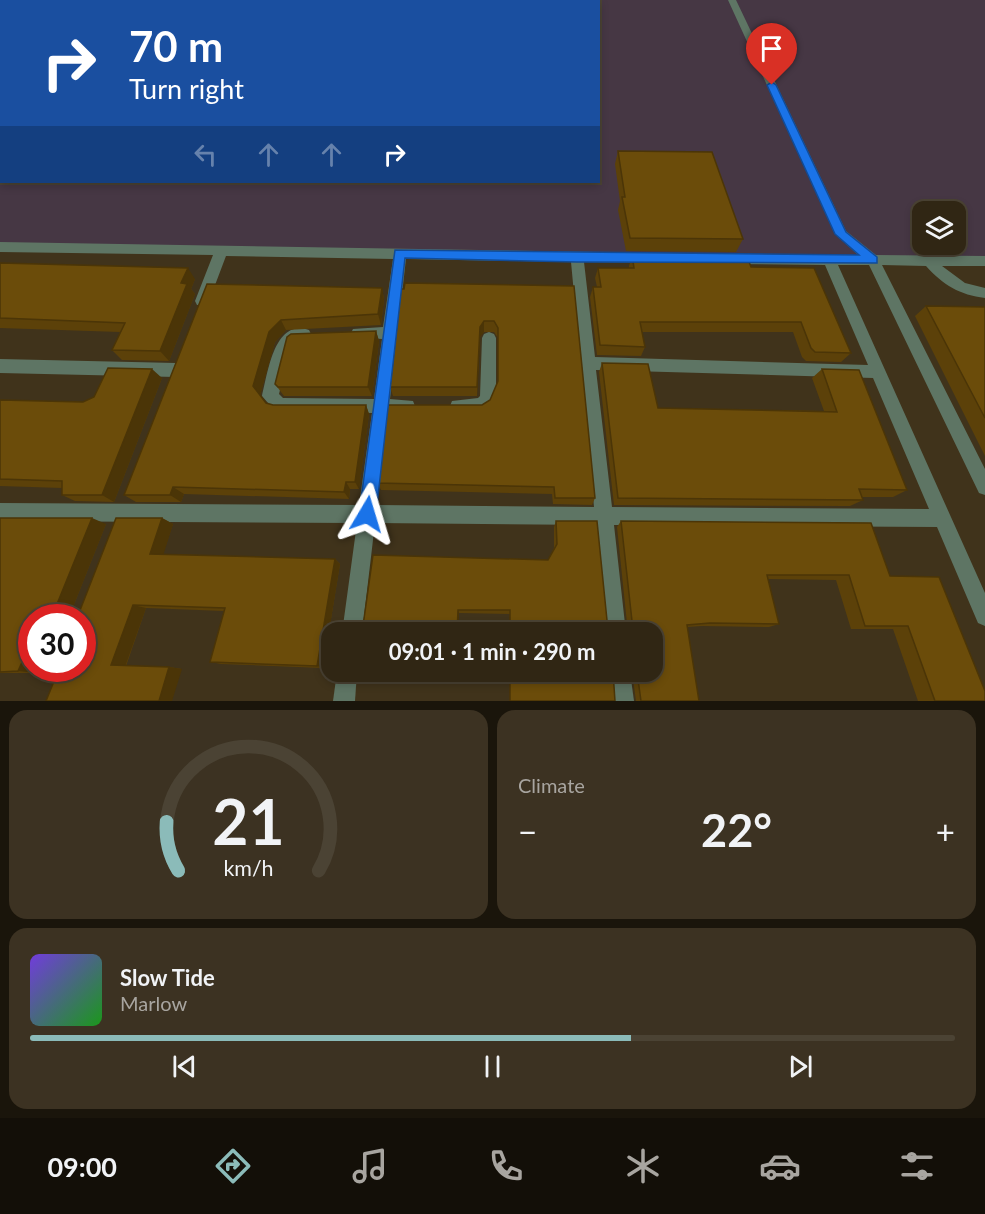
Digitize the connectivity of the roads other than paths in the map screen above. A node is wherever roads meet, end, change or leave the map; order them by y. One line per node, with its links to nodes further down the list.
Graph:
1 (732, 0): 2 (street)
2 (841, 234): 9 (street); 10 (street)
3 (0, 247): 4 (street)
4 (221, 251): 5 (street); 14 (street)
5 (400, 253): 6 (street); 15 (street)
6 (577, 258): 7 (street); 19 (street)
7 (661, 258)
8 (721, 258): 9 (street)
9 (829, 259): 10 (street); 22 (street)
10 (873, 260): 11 (street); 24 (street)
11 (930, 261): 12 (street); 13 (street)
12 (985, 261)
13 (985, 293)
14 (196, 316)
15 (391, 333): 17 (street); 23 (street)
16 (322, 334): 23 (street)
17 (345, 334)
18 (489, 338): 23 (street)
19 (588, 363): 22 (street); 29 (street)
20 (0, 366): 21 (street)
21 (176, 370)
22 (879, 372): 30 (street)
23 (381, 406): 28 (street)
24 (985, 487)
25 (129, 491): 27 (street)
26 (0, 512): 27 (street)
27 (121, 513): 28 (street); 31 (street)
28 (367, 514): 29 (street); 33 (street)
29 (604, 516): 30 (street); 34 (street)
30 (942, 518): 32 (street)
31 (113, 534)
32 (985, 616)
33 (353, 622)
34 (615, 622)
35 (346, 682): 37 (street)
36 (621, 682): 38 (street)
37 (344, 701)
38 (624, 701)

